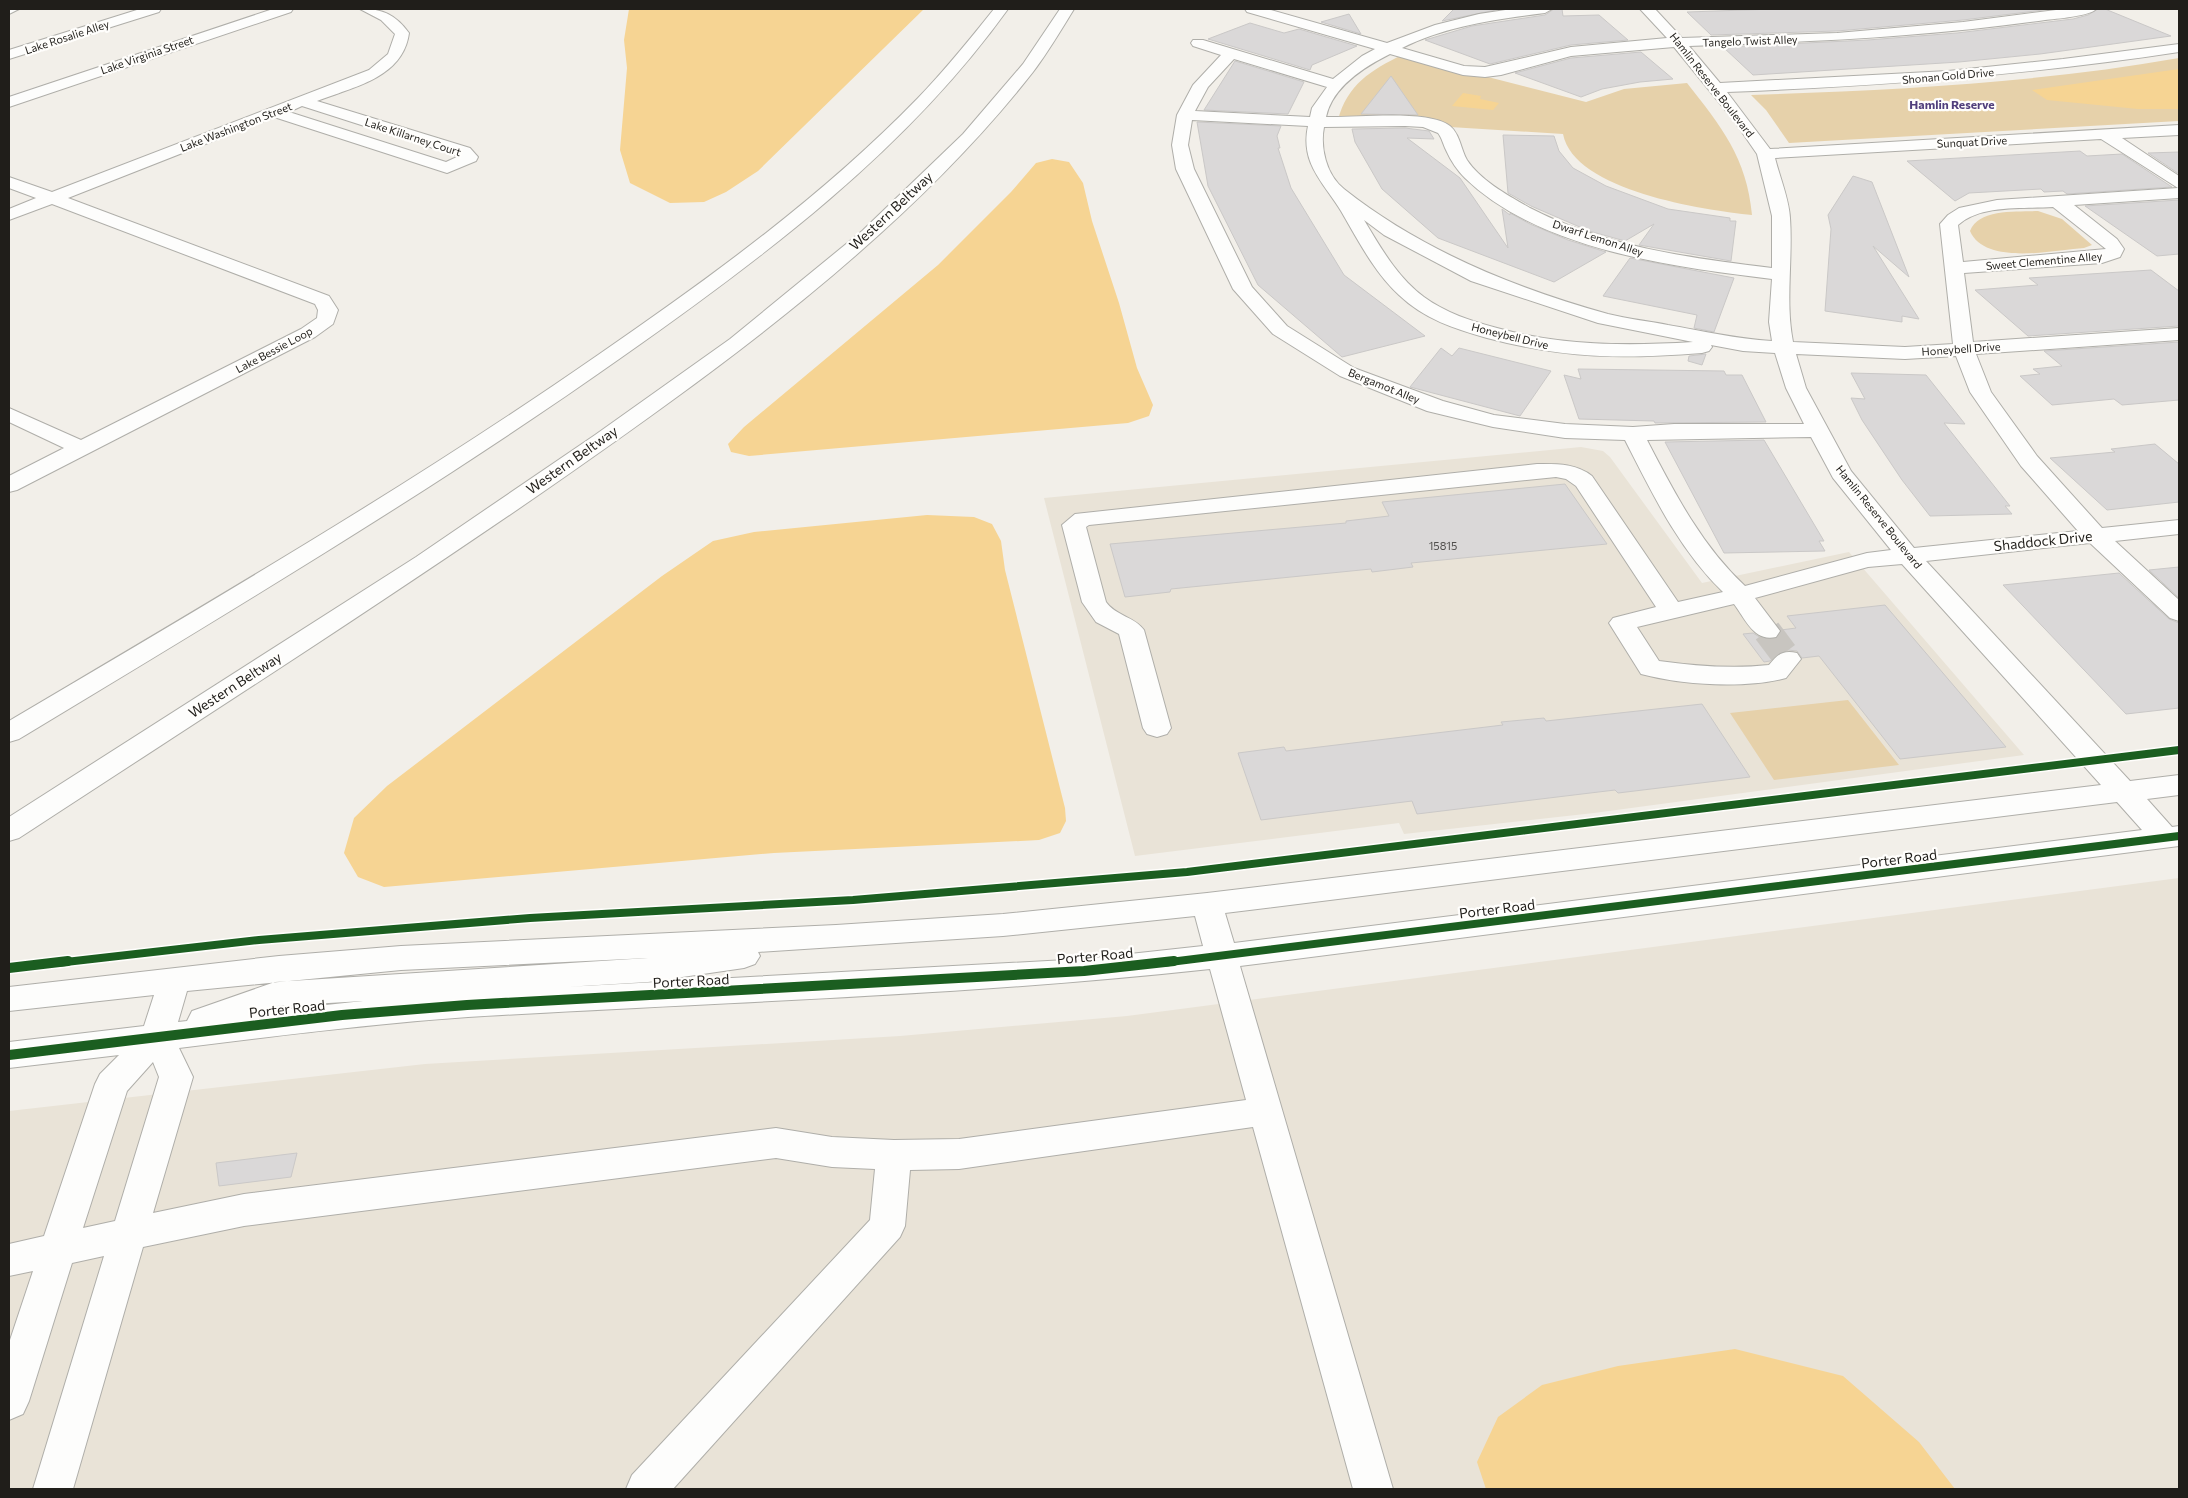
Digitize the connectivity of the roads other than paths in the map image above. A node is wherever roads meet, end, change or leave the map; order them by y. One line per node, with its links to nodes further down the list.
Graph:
1 (154, 9): 15 (main road, Lake Rosalie Alley)
2 (286, 9): 18 (main road, Lake Virginia Street)
3 (367, 9): 19 (main road, Lake Washington Street)
4 (1001, 9): 53 (main road)
5 (1067, 9): 56 (main road, Western Beltway)
6 (1252, 9): 12 (main road, Tangelo Twist Alley)
7 (1545, 9): 12 (main road, Honeybell Drive)
8 (1647, 9): 11 (main road, Hamlin Reserve Boulevard)
9 (2089, 9): 11 (main road, Tangelo Twist Alley)
10 (1198, 43): 14 (main road)
11 (1679, 43): 12 (main road, Tangelo Twist Alley); 17 (main road, Hamlin Reserve Boulevard)
12 (1386, 47): 16 (main road, Honeybell Drive)
13 (2179, 48): 17 (main road, Shonan Gold Drive)
14 (1231, 54): 16 (main road); 21 (main road, Bergamot Alley)
15 (9, 55)
16 (1336, 85): 22 (main road, Honeybell Drive)
17 (1715, 88): 25 (main road, Hamlin Reserve Boulevard)
18 (9, 102)
19 (301, 102): 20 (main road, Lake Washington Street); 20 (main road, Lake Killarney Court)
20 (274, 112): 30 (main road, Lake Washington Street)
21 (1185, 115): 22 (main road, Dwarf Lemon Alley); 41 (main road, Bergamot Alley)
22 (1316, 123): 28 (main road, Honeybell Drive); 34 (main road, Dwarf Lemon Alley)
23 (2179, 130): 24 (main road, Sunquat Drive)
24 (2104, 134): 25 (main road, Sunquat Drive); 27 (main road)
25 (1765, 154): 34 (main road, Hamlin Reserve Boulevard)
26 (9, 182): 30 (main road, Lake Bessie Loop)
27 (2179, 183)
28 (1339, 193): 36 (main road, Honeybell Drive); 36 (main road, Honeybell Drive)
29 (2179, 193): 31 (main road)
30 (51, 198): 32 (main road, Lake Washington Street); 42 (main road, Lake Bessie Loop)
31 (2057, 200): 33 (main road); 33 (main road, Sweet Clementine Alley)
32 (9, 214)
33 (1954, 268): 38 (main road)
34 (1782, 276): 37 (main road, Hamlin Reserve Boulevard)
35 (2179, 334): 38 (main road, Honeybell Drive)
36 (1743, 345): 37 (main road, Honeybell Drive)
37 (1784, 349): 38 (main road, Honeybell Drive); 40 (main road, Hamlin Reserve Boulevard)
38 (1964, 350): 45 (main road)
39 (9, 414): 42 (main road)
40 (1817, 430): 41 (main road, Bergamot Alley); 46 (main road, Hamlin Reserve Boulevard)
41 (1633, 434): 47 (main road)
42 (81, 448): 43 (main road, Lake Bessie Loop)
43 (9, 485)
44 (2179, 527): 45 (main road, Shaddock Drive)
45 (2096, 536): 46 (main road, Shaddock Drive); 49 (main road)
46 (1908, 556): 47 (main road, Shaddock Drive); 55 (main road, Hamlin Reserve Boulevard)
47 (1740, 595): 48 (main road, Shaddock Drive); 50 (main road)
48 (1672, 612): 51 (main road, Shaddock Drive); 52 (main road)
49 (2179, 613)
50 (1767, 631)
51 (1788, 659)
52 (1157, 728)
53 (9, 733)
54 (2179, 785): 55 (main road)
55 (2124, 792): 57 (main road, Hamlin Reserve Boulevard); 58 (main road)
56 (9, 831)
57 (2173, 837): 60 (main road, Porter Road)
58 (1207, 904): 59 (main road); 60 (main road)
59 (804, 938): 61 (main road); 63 (main road)
60 (1222, 956): 63 (main road, Porter Road); 65 (main road)
61 (175, 979): 62 (main road); 63 (main road)
62 (9, 999)
63 (157, 1036): 64 (main road, Porter Road); 67 (main road); 68 (main road)
64 (9, 1055)
65 (1266, 1111): 66 (main road); 73 (main road)
66 (894, 1155): 67 (main road); 72 (main road)
67 (130, 1234): 68 (main road); 71 (main road)
68 (58, 1249): 69 (main road); 70 (main road)
69 (9, 1260)
70 (9, 1401)
71 (53, 1489)
72 (646, 1489)
73 (1373, 1489)

